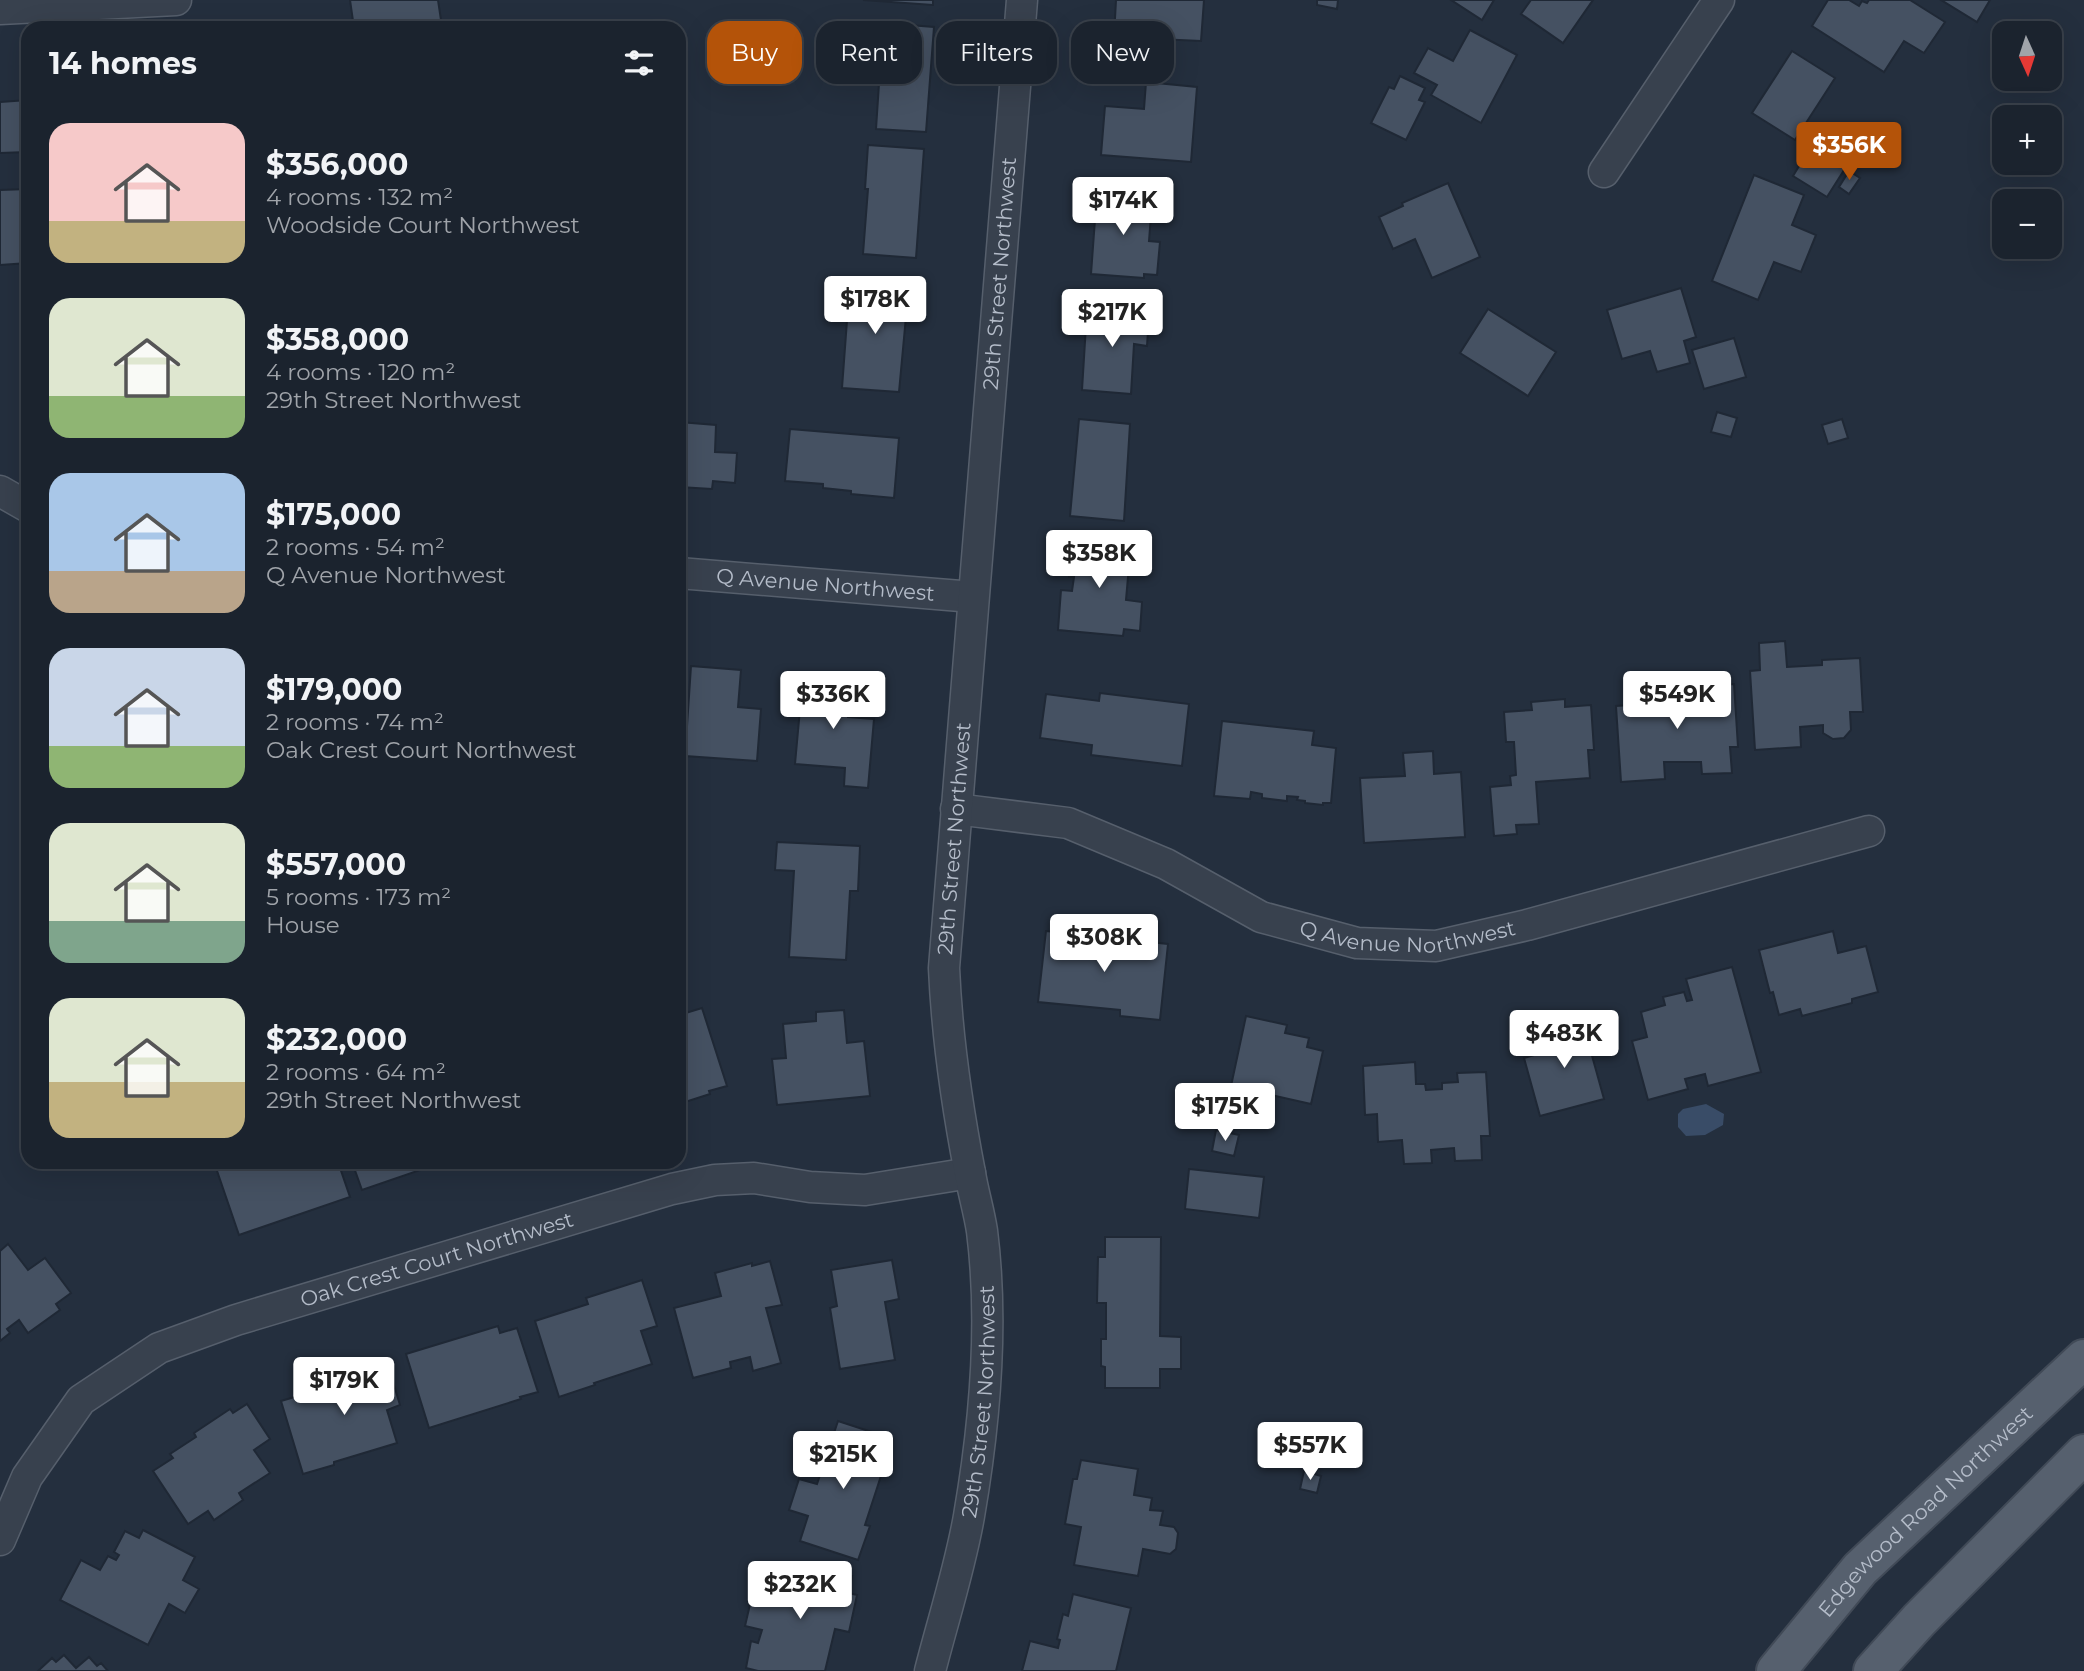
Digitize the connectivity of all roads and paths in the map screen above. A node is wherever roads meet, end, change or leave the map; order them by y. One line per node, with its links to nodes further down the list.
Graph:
1 (176, 0): 4 (street)
2 (1022, 0): 9 (street, 29th Street Northwest)
3 (1719, 0): 5 (street)
4 (0, 9)
5 (1604, 172)
6 (0, 491): 7 (street)
7 (21, 503)
8 (686, 574): 9 (street, Q Avenue Northwest)
9 (973, 597): 10 (street, 29th Street Northwest)
10 (956, 809): 11 (street, Q Avenue Northwest); 12 (street, 29th Street Northwest)
11 (1869, 831)
12 (970, 1172): 15 (street, Oak Crest Court Northwest); 16 (street, 29th Street Northwest)
13 (2084, 1359): 17 (main road, Edgewood Road Northwest)
14 (2084, 1454): 18 (main road)
15 (0, 1540)
16 (930, 1671)
17 (1776, 1671)
18 (1873, 1671)

